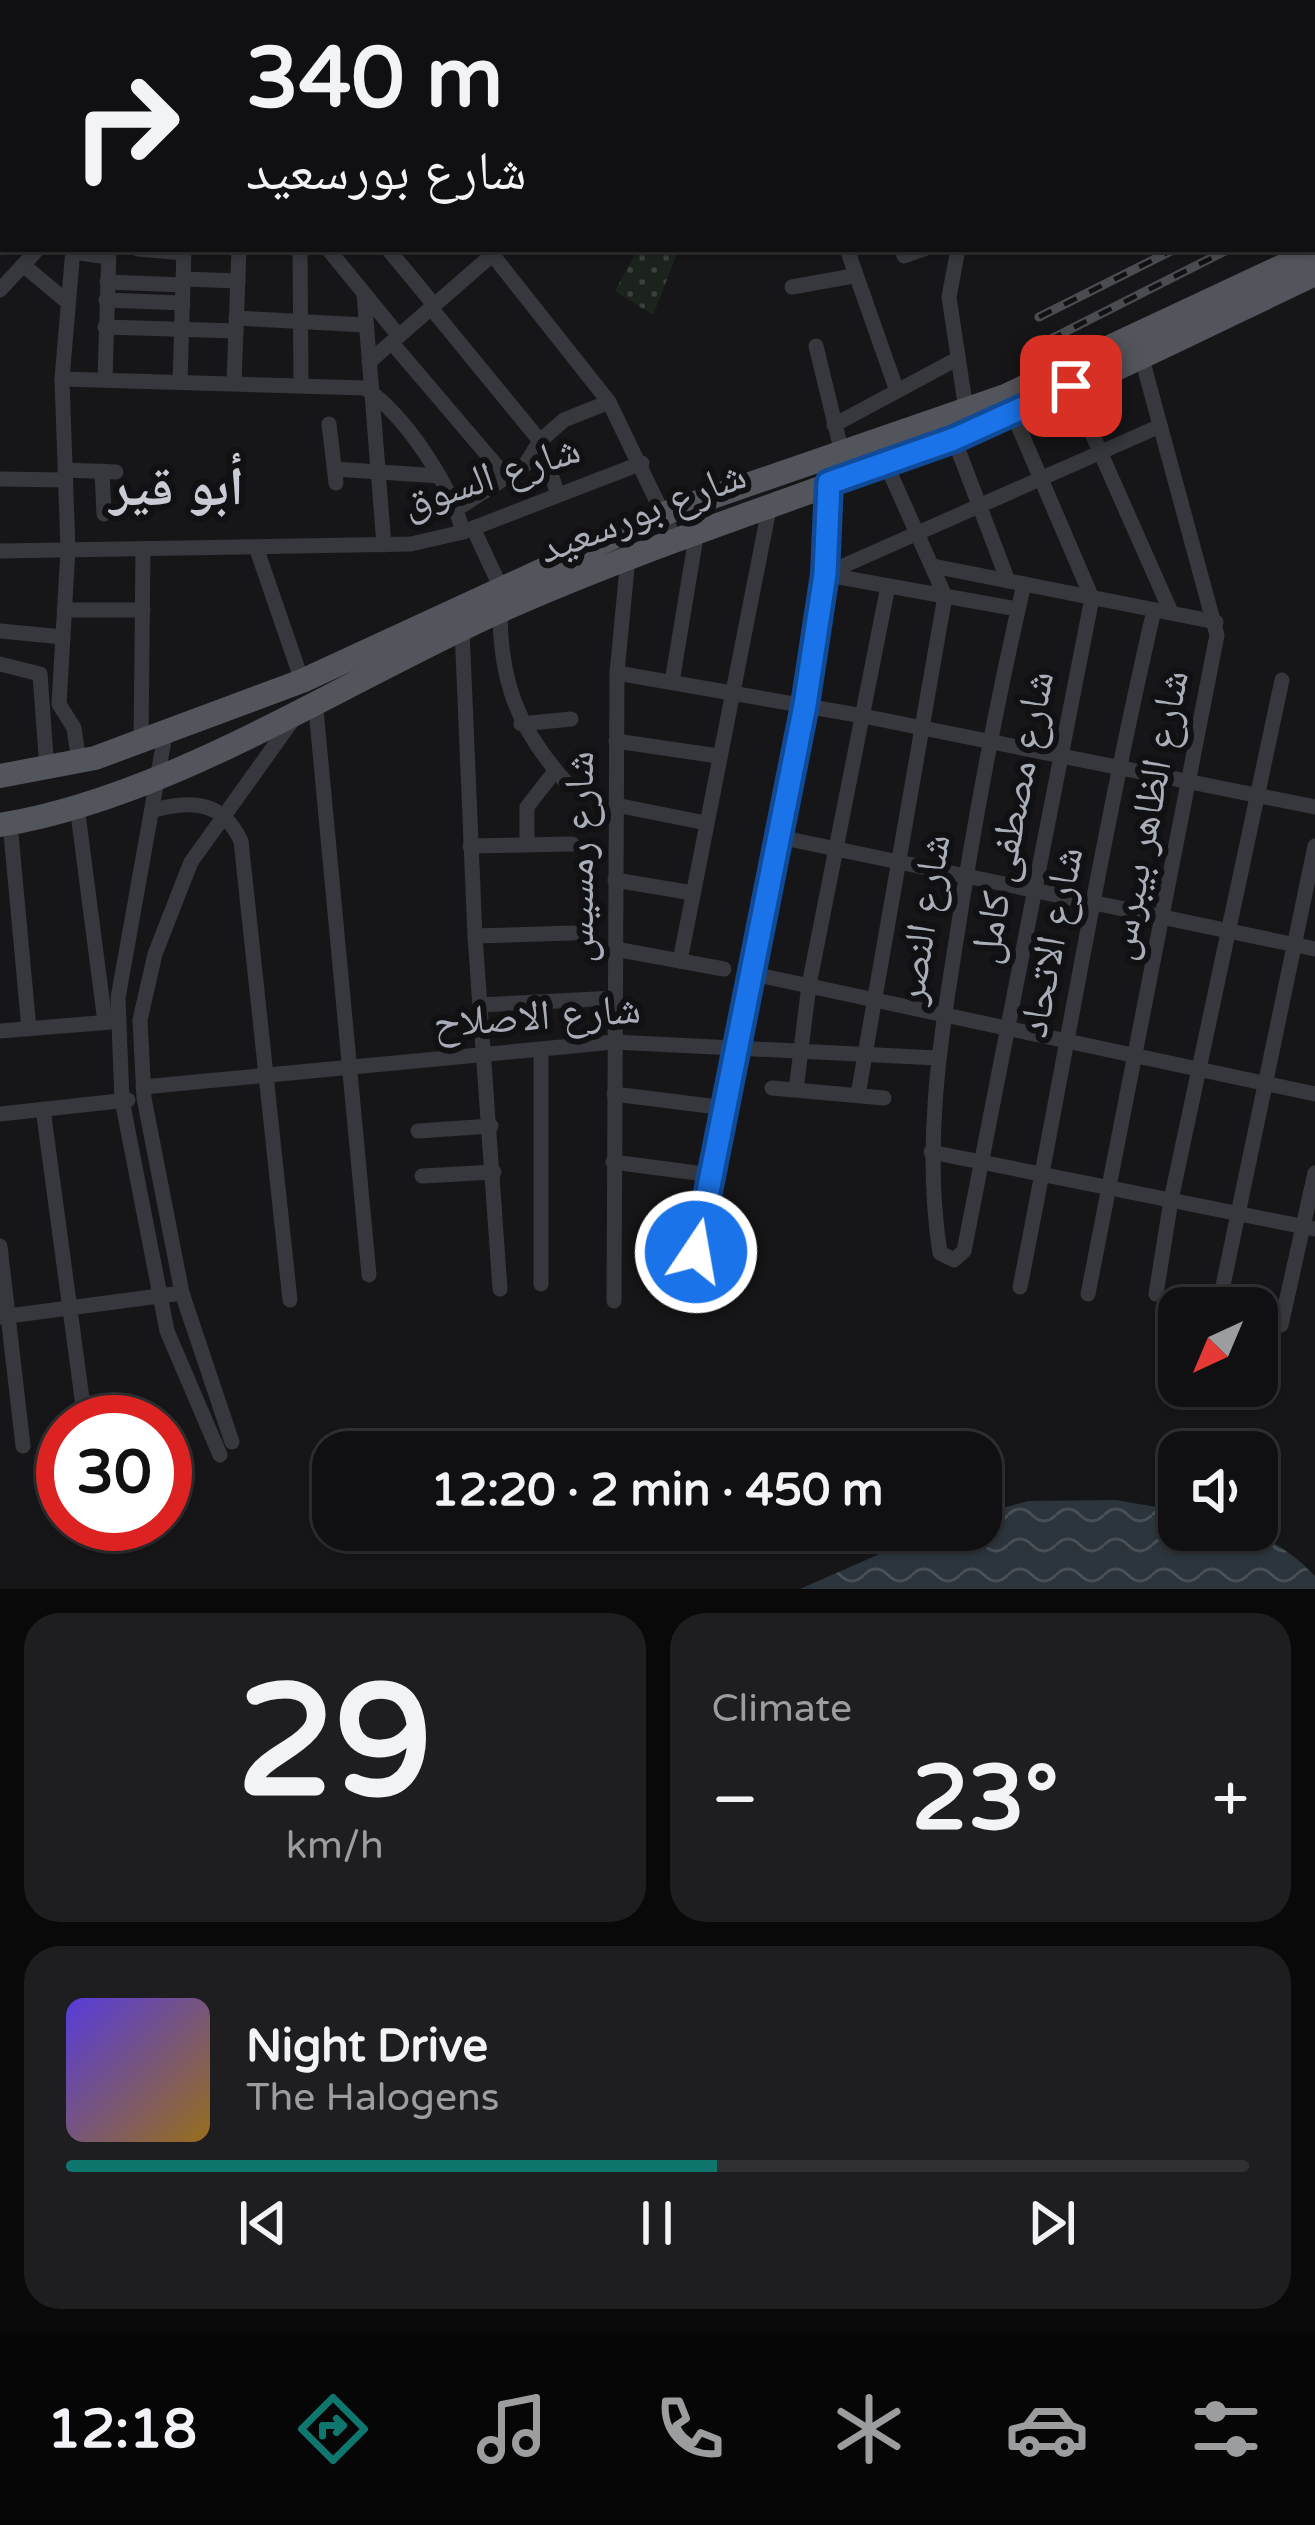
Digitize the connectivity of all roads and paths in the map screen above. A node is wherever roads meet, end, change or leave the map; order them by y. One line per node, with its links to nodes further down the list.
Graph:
1 (1240, 0): 2 (street)
2 (1253, 0)
3 (73, 252): 24 (street)
4 (184, 252): 22 (street)
5 (239, 252): 19 (street)
6 (300, 252): 28 (street)
7 (330, 252): 23 (street)
8 (390, 252): 26 (street)
9 (491, 252): 26 (street); 46 (street)
10 (848, 252): 18 (street)
11 (915, 252): 15 (street)
12 (957, 252): 36 (street)
13 (1312, 252): 27 (main road, شارع بورسعيد)
14 (109, 253): 20 (street)
15 (904, 256)
16 (17, 265): 24 (street)
17 (1315, 274): 27 (main road, شارع بورسعيد)
18 (854, 276): 21 (street); 44 (street)
19 (238, 281): 22 (street); 29 (street)
20 (107, 282): 22 (street); 25 (street)
21 (792, 287)
22 (183, 289): 25 (street); 32 (street)
23 (364, 294): 30 (street); 33 (street)
24 (65, 300): 38 (street)
25 (106, 300): 31 (street)
26 (433, 307): 33 (street); 52 (street)
27 (1209, 313): 35 (main road, شارع بورسعيد); 47 (main road, شارع بورسعيد)
28 (301, 322): 29 (street); 30 (street); 42 (street)
29 (236, 325): 32 (street); 41 (street)
30 (365, 325): 37 (street)
31 (104, 327): 32 (street); 39 (street)
32 (182, 327): 40 (street)
33 (396, 339): 37 (street); 59 (street)
34 (816, 346): 51 (street)
35 (1141, 355): 43 (main road, شارع بورسعيد); 50 (street, شارع الظاهر بيبرس)
36 (955, 360): 44 (street); 49 (street)
37 (370, 362): 45 (street)
38 (62, 379): 39 (street); 57 (street)
39 (105, 380): 40 (street)
40 (180, 382): 41 (street)
41 (234, 383): 42 (street)
42 (301, 386): 45 (street)
43 (1071, 386): 47 (main road, شارع بورسعيد); 53 (street)
44 (897, 392): 51 (street)
45 (372, 393): 56 (street); 58 (street)
46 (609, 402): 52 (street); 54 (street)
47 (1009, 405): 49 (main road, شارع بورسعيد); 61 (street)
48 (329, 424): 56 (street)
49 (964, 426): 51 (main road, شارع بورسعيد); 55 (main road, شارع بورسعيد); 65 (street)
50 (1160, 426): 53 (street); 88 (street, شارع الظاهر بيبرس)
51 (837, 437): 68 (main road, شارع بورسعيد)
52 (541, 441): 59 (street); 63 (street)
53 (1100, 454): 61 (street); 87 (street)
54 (642, 463): 63 (street, شارع السوق); 68 (street)
55 (886, 464): 62 (main road, شارع بورسعيد); 70 (street)
56 (378, 471): 58 (street); 71 (street)
57 (65, 475): 60 (street); 67 (street); 74 (street)
58 (440, 476): 66 (street)
59 (507, 478): 66 (street)
60 (0, 479)
61 (1040, 481): 65 (street); 82 (street)
62 (829, 483): 64 (main road, شارع بورسعيد); 78 (street)
63 (557, 495): 69 (street, شارع السوق)
64 (770, 504): 68 (main road, شارع بورسعيد); 96 (street)
65 (981, 506): 70 (street); 79 (street)
66 (457, 509): 69 (street)
67 (104, 514)
68 (679, 526): 76 (main road, شارع بورسعيد); 83 (main road, شارع بورسعيد); 95 (street)
69 (468, 530): 71 (street, شارع السوق); 83 (street)
70 (918, 533): 77 (street); 78 (street)
71 (384, 545): 72 (street, شارع السوق)
72 (256, 548): 73 (street, شارع السوق); 97 (street)
73 (143, 549): 74 (street, شارع السوق); 86 (street)
74 (68, 550): 75 (street, شارع السوق); 85 (street)
75 (0, 551)
76 (628, 557): 83 (main road, شارع بورسعيد); 93 (street, شارع رمسيس)
77 (933, 566): 79 (street); 81 (street)
78 (825, 574): 80 (street); 98 (street)
79 (1016, 582): 82 (street); 84 (street, شارع النصر)
80 (889, 586): 81 (street); 100 (street)
81 (945, 596): 84 (street); 104 (street)
82 (1092, 598): 87 (street); 109 (street, شارع مصطفى كامل)
83 (500, 599): 89 (main road, شارع بورسعيد); 97 (main road, شارع بورسعيد); 103 (street)
84 (1018, 609): 107 (street, شارع النصر)
85 (64, 610): 86 (street); 91 (street)
86 (143, 610): 105 (street)
87 (1162, 611): 88 (street); 111 (street, شارع الاتحاد)
88 (1216, 622): 115 (street, شارع الظاهر بيبرس)
89 (462, 629): 97 (main road, شارع بورسعيد); 126 (street)
90 (0, 631): 91 (street)
91 (63, 637): 101 (street)
92 (0, 664): 99 (street)
93 (616, 673): 95 (street); 106 (street, شارع رمسيس)
94 (1282, 680): 116 (street)
95 (672, 682): 96 (street)
96 (730, 692): 98 (street); 108 (street)
97 (307, 695): 105 (main road, شارع بورسعيد); 114 (main road, شارع بورسعيد); 121 (street); 164 (street)
98 (805, 705): 100 (street); 124 (street)
99 (45, 716): 101 (street); 112 (street)
100 (863, 716): 104 (street); 129 (street)
101 (64, 718): 110 (street)
102 (571, 719): 103 (street)
103 (521, 724): 127 (street)
104 (923, 728): 107 (street); 130 (street)
105 (153, 739): 110 (main road, شارع بورسعيد); 114 (street)
106 (616, 740): 108 (street); 117 (street, شارع رمسيس)
107 (989, 742): 109 (street); 131 (street, شارع النصر)
108 (718, 756): 122 (street)
109 (1061, 756): 111 (street); 133 (street, شارع مصطفى كامل)
110 (79, 762): 112 (main road, شارع بورسعيد)
111 (1118, 768): 115 (street); 135 (street, شارع الاتحاد)
112 (47, 769): 113 (main road, شارع بورسعيد)
113 (0, 776)
114 (160, 776): 118 (main road, شارع بورسعيد); 120 (street)
115 (1190, 782): 116 (street); 136 (street, شارع الظاهر بيبرس)
116 (1257, 796): 119 (street); 137 (street)
117 (616, 805): 122 (street); 132 (street, شارع رمسيس)
118 (77, 806): 123 (main road, شارع بورسعيد); 151 (street)
119 (1315, 807)
120 (154, 809): 121 (street); 151 (street)
121 (221, 813): 166 (street); 170 (street)
122 (706, 823): 134 (street)
123 (3, 825): 153 (street)
124 (779, 837): 129 (street); 145 (street)
125 (572, 844): 127 (street)
126 (470, 845): 127 (street); 139 (street)
127 (527, 845)
128 (1315, 846): 140 (street)
129 (837, 849): 130 (street); 146 (street)
130 (899, 862): 131 (street); 148 (street)
131 (966, 876): 133 (street); 150 (street, شارع النصر)
132 (616, 880): 134 (street); 142 (street, شارع رمسيس)
133 (1035, 890): 135 (street); 152 (street, شارع مصطفى كامل)
134 (693, 893): 143 (street)
135 (1097, 901): 136 (street); 155 (street, شارع الاتحاد)
136 (1163, 916): 137 (street); 162 (street, شارع الظاهر بيبرس)
137 (1229, 930): 140 (street); 165 (street)
138 (573, 933): 139 (street)
139 (475, 936): 149 (street)
140 (1294, 945): 141 (street); 167 (street)
141 (1315, 949)
142 (615, 950): 143 (street); 147 (street, شارع رمسيس)
143 (680, 961): 144 (street)
144 (724, 969)
145 (752, 974): 146 (street); 157 (street)
146 (809, 985): 148 (street); 159 (street)
147 (615, 998): 149 (street); 156 (street, شارع رمسيس)
148 (875, 999): 150 (street); 161 (street)
149 (481, 1005): 160 (street)
150 (944, 1013): 152 (street); 163 (street, شارع النصر)
151 (111, 1022): 153 (street); 175 (street)
152 (1008, 1026): 155 (street); 183 (street, شارع مصطفى كامل)
153 (29, 1029): 154 (street)
154 (0, 1031)
155 (1070, 1040): 162 (street); 186 (street, شارع الاتحاد)
156 (614, 1042): 157 (street, شارع الاصلاح); 158 (street, شارع الاصلاح); 171 (street, شارع رمسيس)
157 (739, 1046): 159 (street, شارع الاصلاح); 176 (street)
158 (541, 1048): 160 (street, شارع الاصلاح); 196 (street)
159 (801, 1049): 161 (street, شارع الاصلاح); 169 (street)
160 (485, 1054): 164 (street, شارع الاصلاح); 179 (street)
161 (866, 1054): 163 (street, شارع الاصلاح); 173 (street)
162 (1136, 1054): 165 (street); 189 (street, شارع الظاهر بيبرس)
163 (937, 1058): 181 (street, شارع النصر)
164 (349, 1067): 166 (street, شارع الاصلاح); 195 (street)
165 (1200, 1067): 167 (street); 190 (street)
166 (266, 1076): 170 (street, شارع الاصلاح); 205 (street)
167 (1266, 1082): 172 (street); 191 (street)
168 (772, 1088): 169 (street)
169 (796, 1090): 173 (street)
170 (143, 1093): 175 (street, شارع الاصلاح); 201 (street)
171 (614, 1094): 176 (street); 182 (street, شارع رمسيس)
172 (1315, 1094)
173 (858, 1095): 174 (street)
174 (884, 1098)
175 (122, 1100): 177 (street, شارع الاصلاح); 204 (street)
176 (726, 1108): 187 (street)
177 (43, 1109): 178 (street, شارع الاصلاح); 207 (street)
178 (0, 1114)
179 (491, 1126): 180 (street); 184 (street)
180 (418, 1131)
181 (932, 1152): 183 (street); 194 (street, شارع النصر)
182 (614, 1162): 187 (street); 206 (street, شارع رمسيس)
183 (982, 1162): 186 (street); 194 (street, شارع مصطفى كامل)
184 (494, 1172): 188 (street); 199 (street)
185 (1315, 1172): 192 (street)
186 (1042, 1174): 189 (street); 197 (street, شارع الاتحاد)
187 (712, 1175): 200 (street)
188 (422, 1176)
189 (1109, 1187): 190 (street); 202 (street, شارع الظاهر بيبرس)
190 (1171, 1199): 191 (street); 203 (street)
191 (1238, 1213): 192 (street); 198 (street)
192 (1309, 1227): 209 (street)
193 (0, 1246): 208 (street)
194 (954, 1260)
195 (369, 1275)
196 (541, 1284)
197 (1020, 1287)
198 (1223, 1287)
199 (500, 1289)
200 (688, 1291)
201 (182, 1293): 204 (street); 211 (street)
202 (1088, 1294)
203 (1156, 1294)
204 (158, 1298): 207 (street); 213 (street)
205 (290, 1300)
206 (614, 1301)
207 (70, 1309): 208 (street); 210 (street)
208 (4, 1317): 212 (street)
209 (1281, 1325)
210 (82, 1395)
211 (232, 1442)
212 (23, 1446)
213 (220, 1456)

